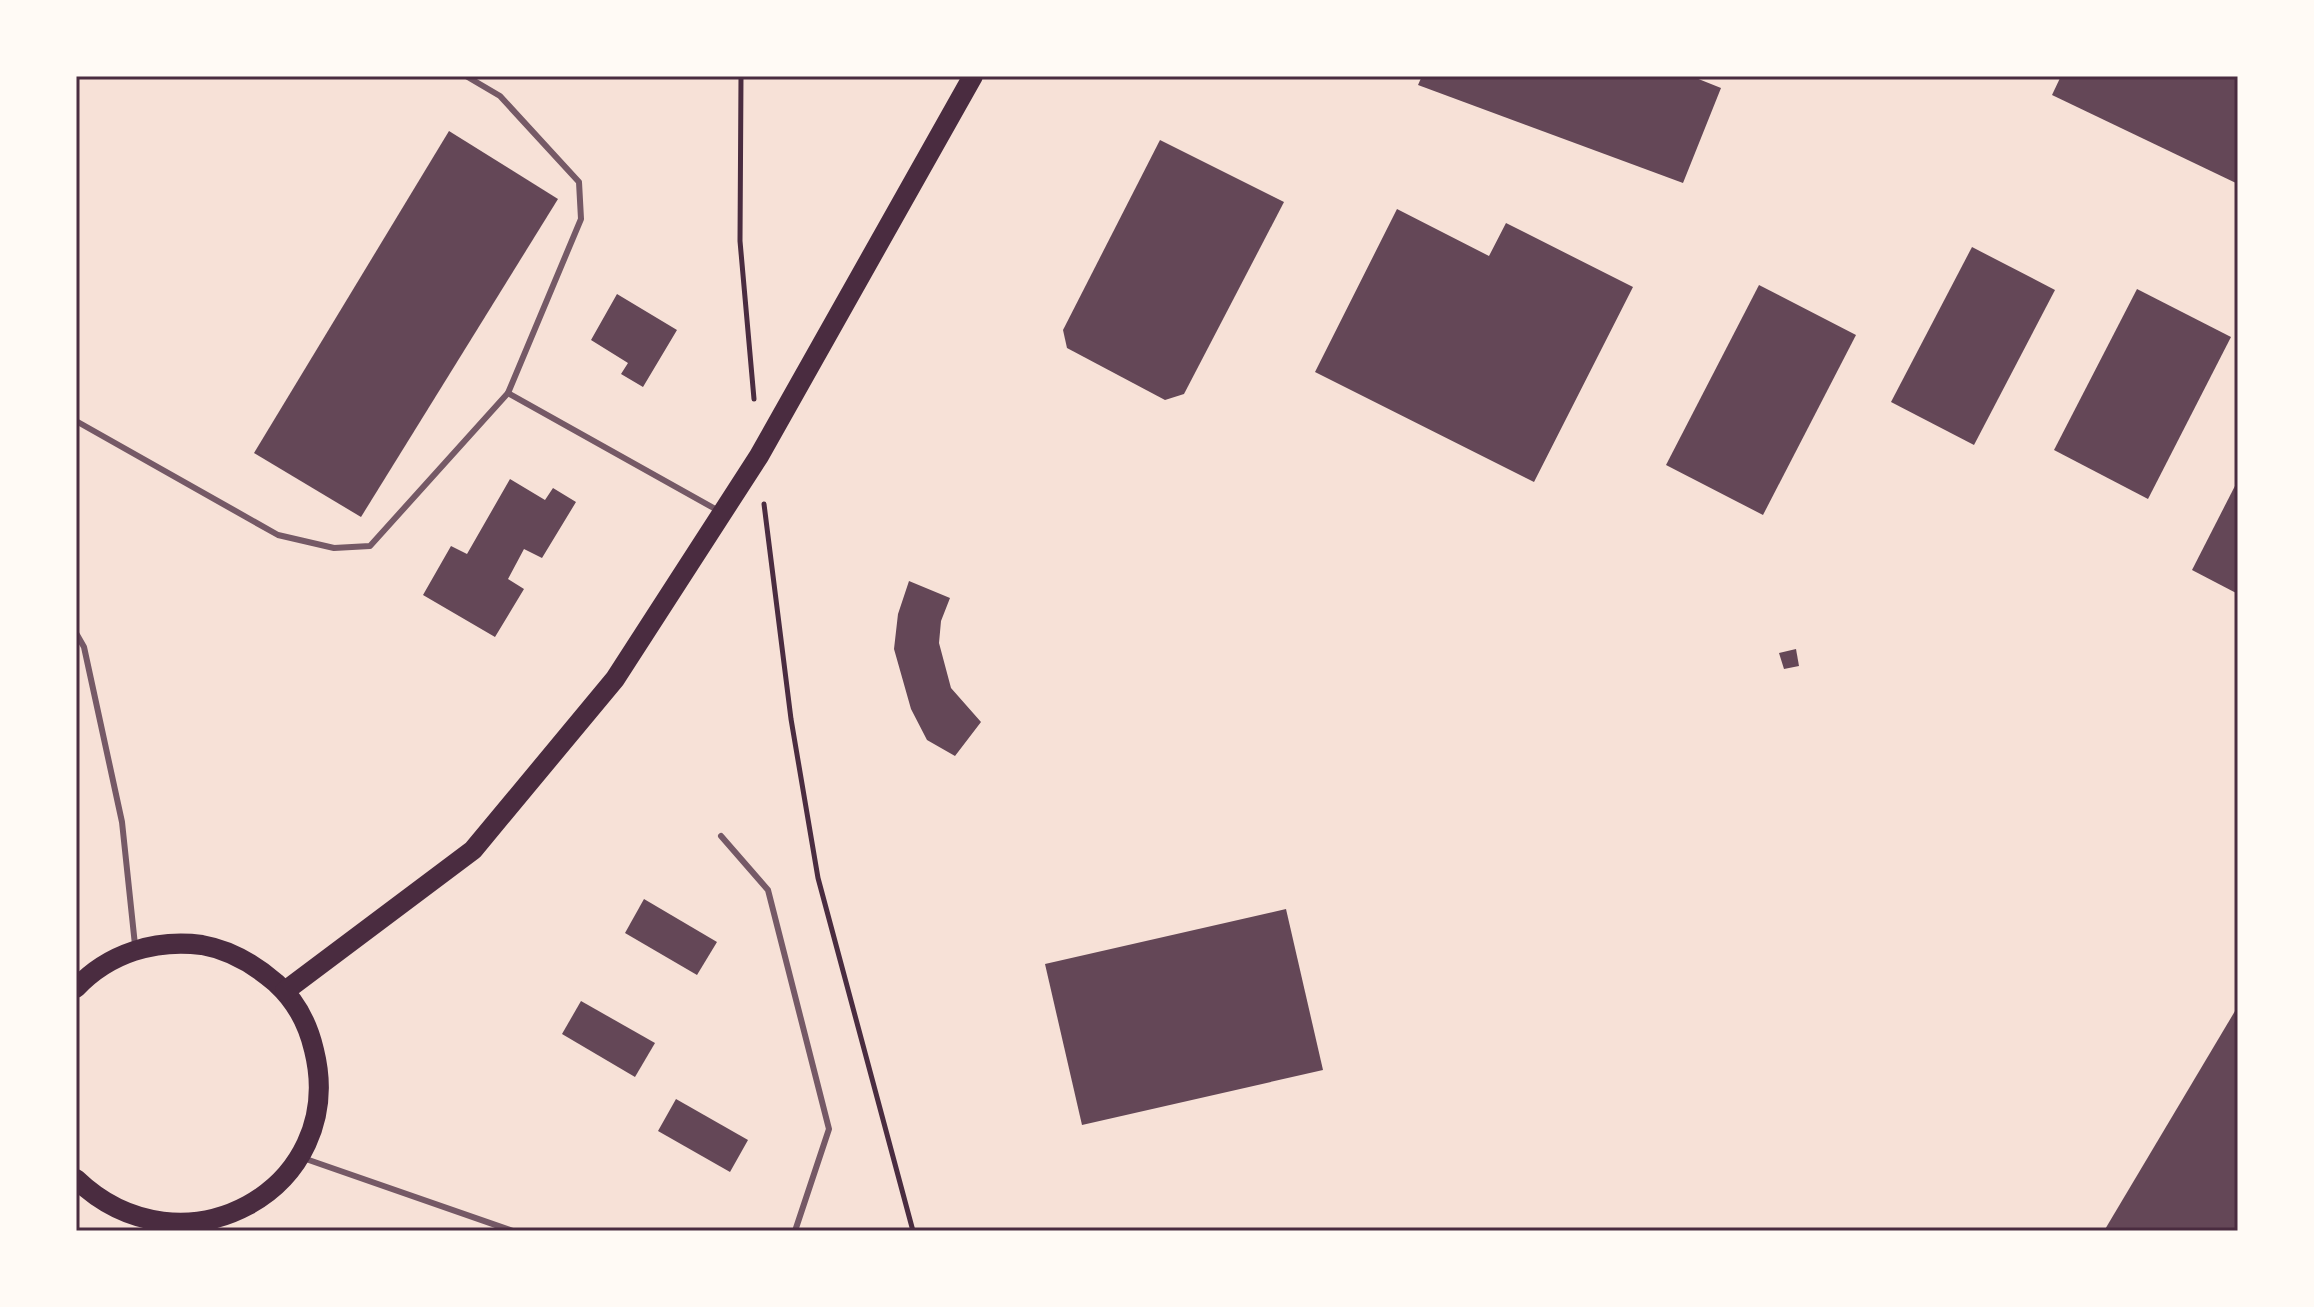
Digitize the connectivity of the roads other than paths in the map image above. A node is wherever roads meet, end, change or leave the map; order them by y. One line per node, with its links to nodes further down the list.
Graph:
1 (466, 76): 3 (lane)
2 (973, 76): 5 (main road)
3 (508, 393): 4 (lane); 5 (lane)
4 (76, 421)
5 (722, 512): 11 (main road)
6 (76, 633): 7 (lane)
7 (80, 648): 9 (lane)
8 (721, 836): 16 (lane)
9 (136, 949): 10 (main road); 11 (main road)
10 (76, 988)
11 (285, 991): 12 (main road)
12 (299, 1157): 14 (main road); 15 (lane)
13 (76, 1179): 14 (main road)
14 (159, 1227)
15 (513, 1231)
16 (795, 1231)

